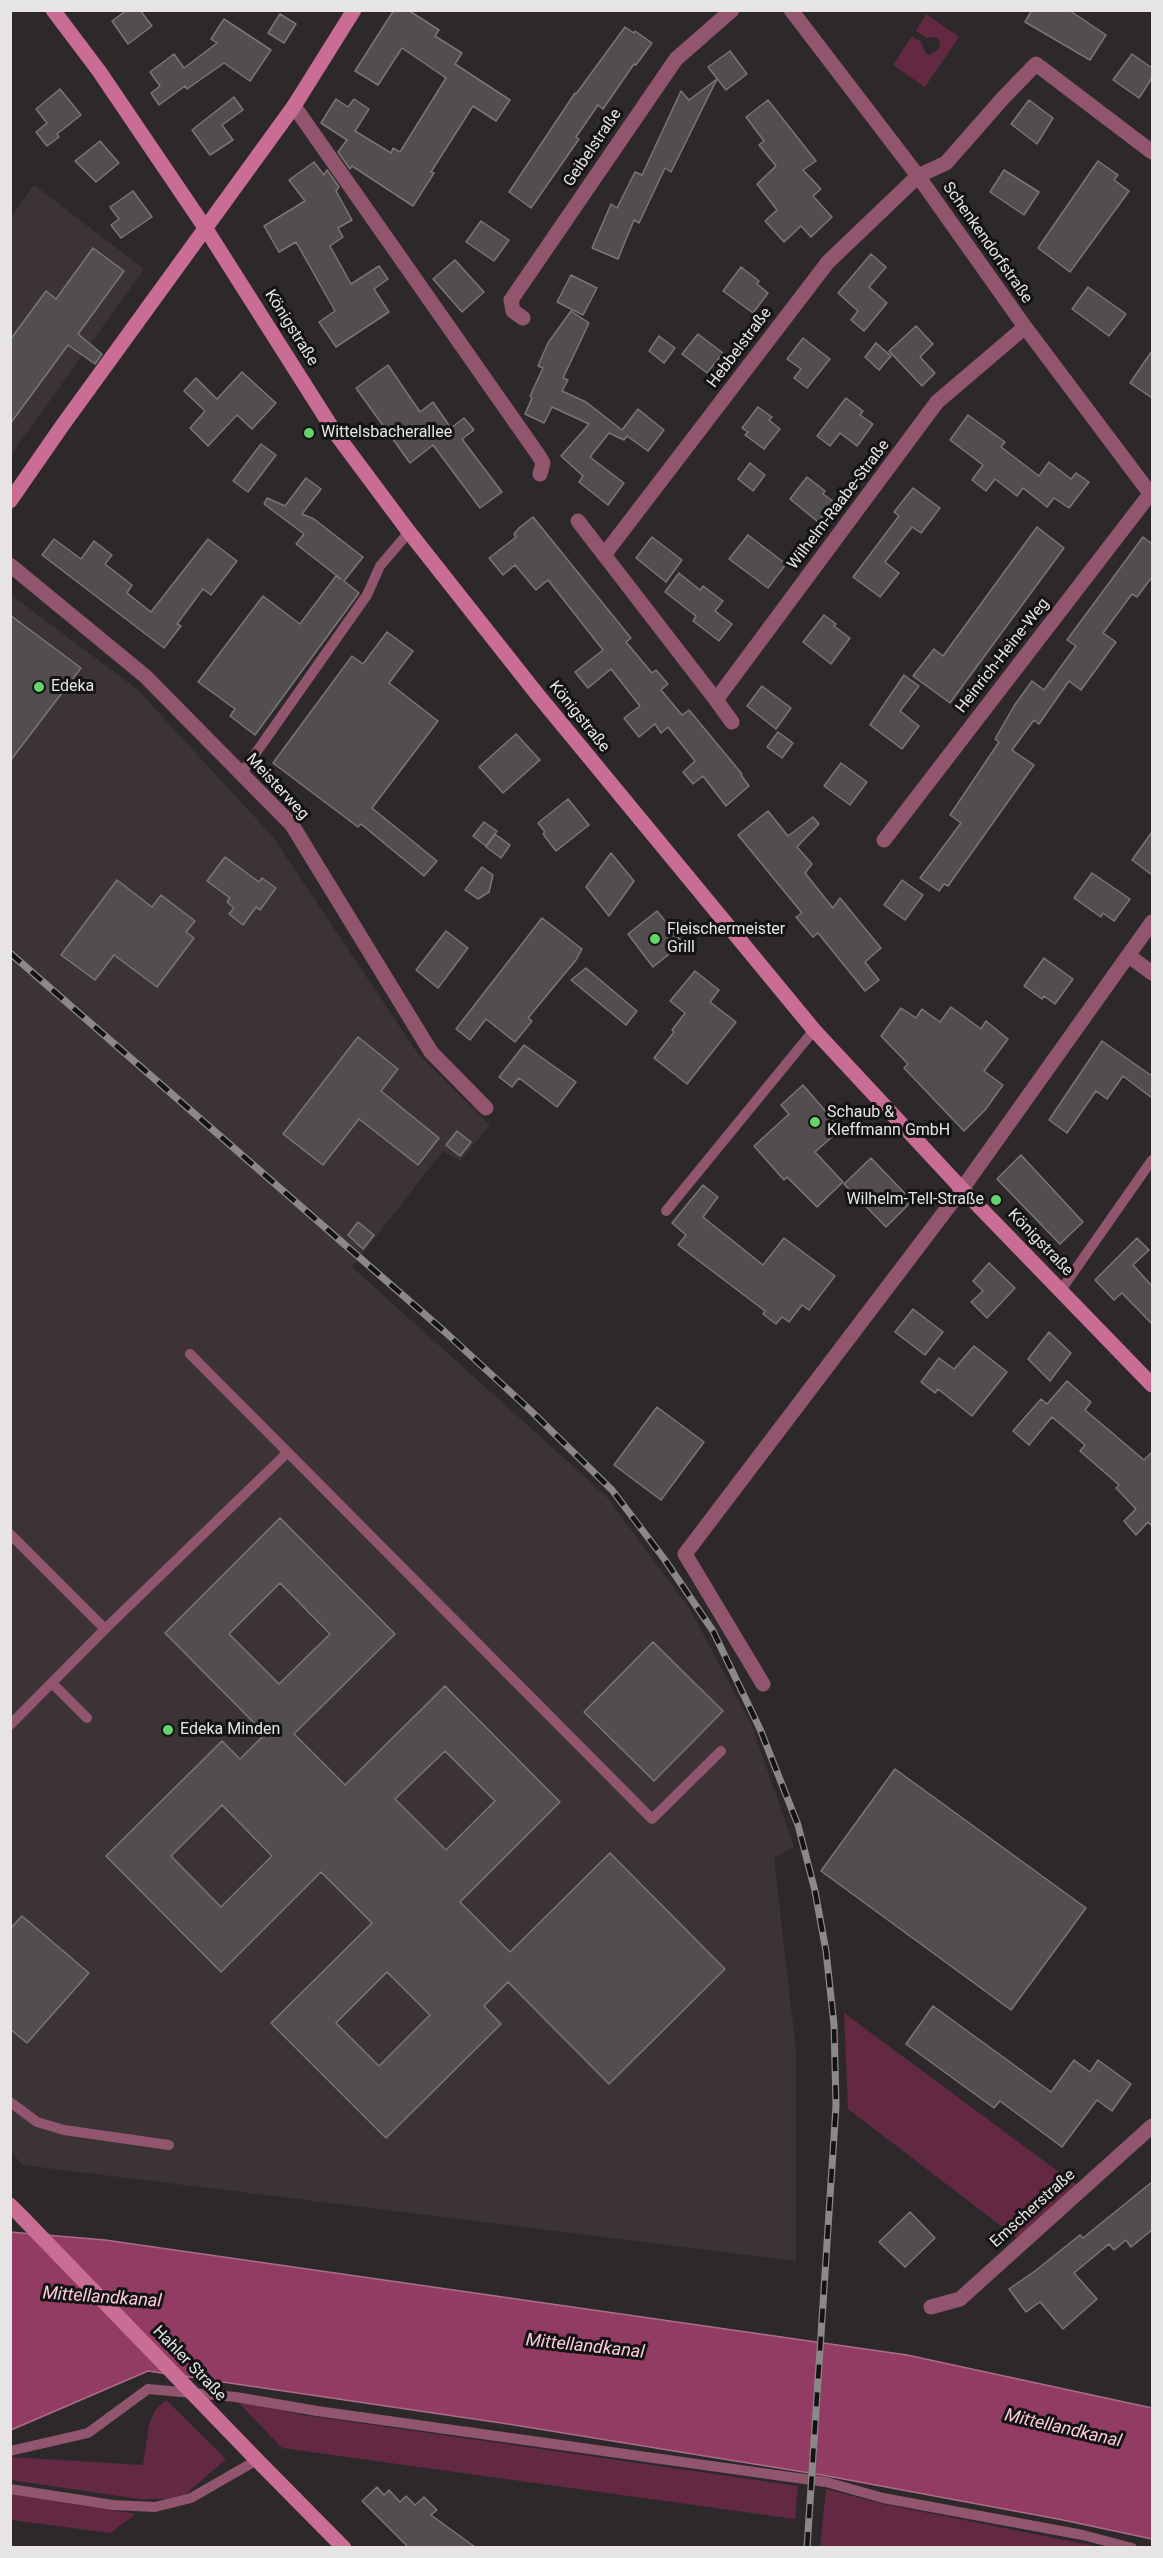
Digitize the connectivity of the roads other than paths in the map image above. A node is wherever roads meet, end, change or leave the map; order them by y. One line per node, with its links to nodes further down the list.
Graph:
1 (53, 10): 8 (main road, Königstraße)
2 (354, 10): 5 (main road)
3 (732, 10): 9 (street, Geibelstraße)
4 (791, 10): 7 (street, Schenkendorfstraße)
5 (294, 106): 8 (main road); 11 (street)
6 (1152, 152): 7 (street, Hebbelstraße)
7 (918, 176): 10 (street, Schenkendorfstraße); 16 (street, Hebbelstraße)
8 (206, 229): 13 (main road); 15 (main road, Königstraße)
9 (523, 318)
10 (1025, 327): 12 (street, Schenkendorfstraße); 18 (street, Wilhelm-Raabe-Straße)
11 (540, 474)
12 (1151, 495): 21 (street, Heinrich-Heine-Weg)
13 (10, 501)
14 (578, 521): 16 (street)
15 (409, 532): 20 (lane); 25 (main road, Königstraße)
16 (604, 555): 18 (street)
17 (10, 566): 20 (street, Meisterweg)
18 (716, 700): 19 (street)
19 (732, 722)
20 (241, 774): 26 (street, Meisterweg)
21 (884, 840)
22 (1152, 922): 23 (street)
23 (1128, 956): 24 (street); 28 (street)
24 (1152, 973)
25 (814, 1030): 28 (main road, Königstraße); 29 (lane)
26 (486, 1108)
27 (1152, 1160): 30 (lane)
28 (962, 1189): 30 (main road, Königstraße); 37 (street)
29 (666, 1211)
30 (1061, 1290): 32 (main road, Königstraße)
31 (190, 1354): 33 (lane)
32 (1152, 1385)
33 (287, 1453): 35 (lane); 40 (lane)
34 (10, 1534): 35 (lane)
35 (105, 1629): 36 (lane)
36 (52, 1683): 38 (lane); 39 (lane)
37 (763, 1684)
38 (87, 1718)
39 (10, 1725)
40 (721, 1752)
41 (10, 2102): 43 (lane)
42 (1152, 2126): 45 (street, Emscherstraße)
43 (169, 2145)
44 (10, 2205): 47 (main road, Hahler Straße, bridge)
45 (931, 2307)
46 (10, 2451): 50 (lane)
47 (257, 2460): 48 (lane); 49 (main road, Hahler Straße)
48 (10, 2489)
49 (344, 2547)
50 (1132, 2547)

